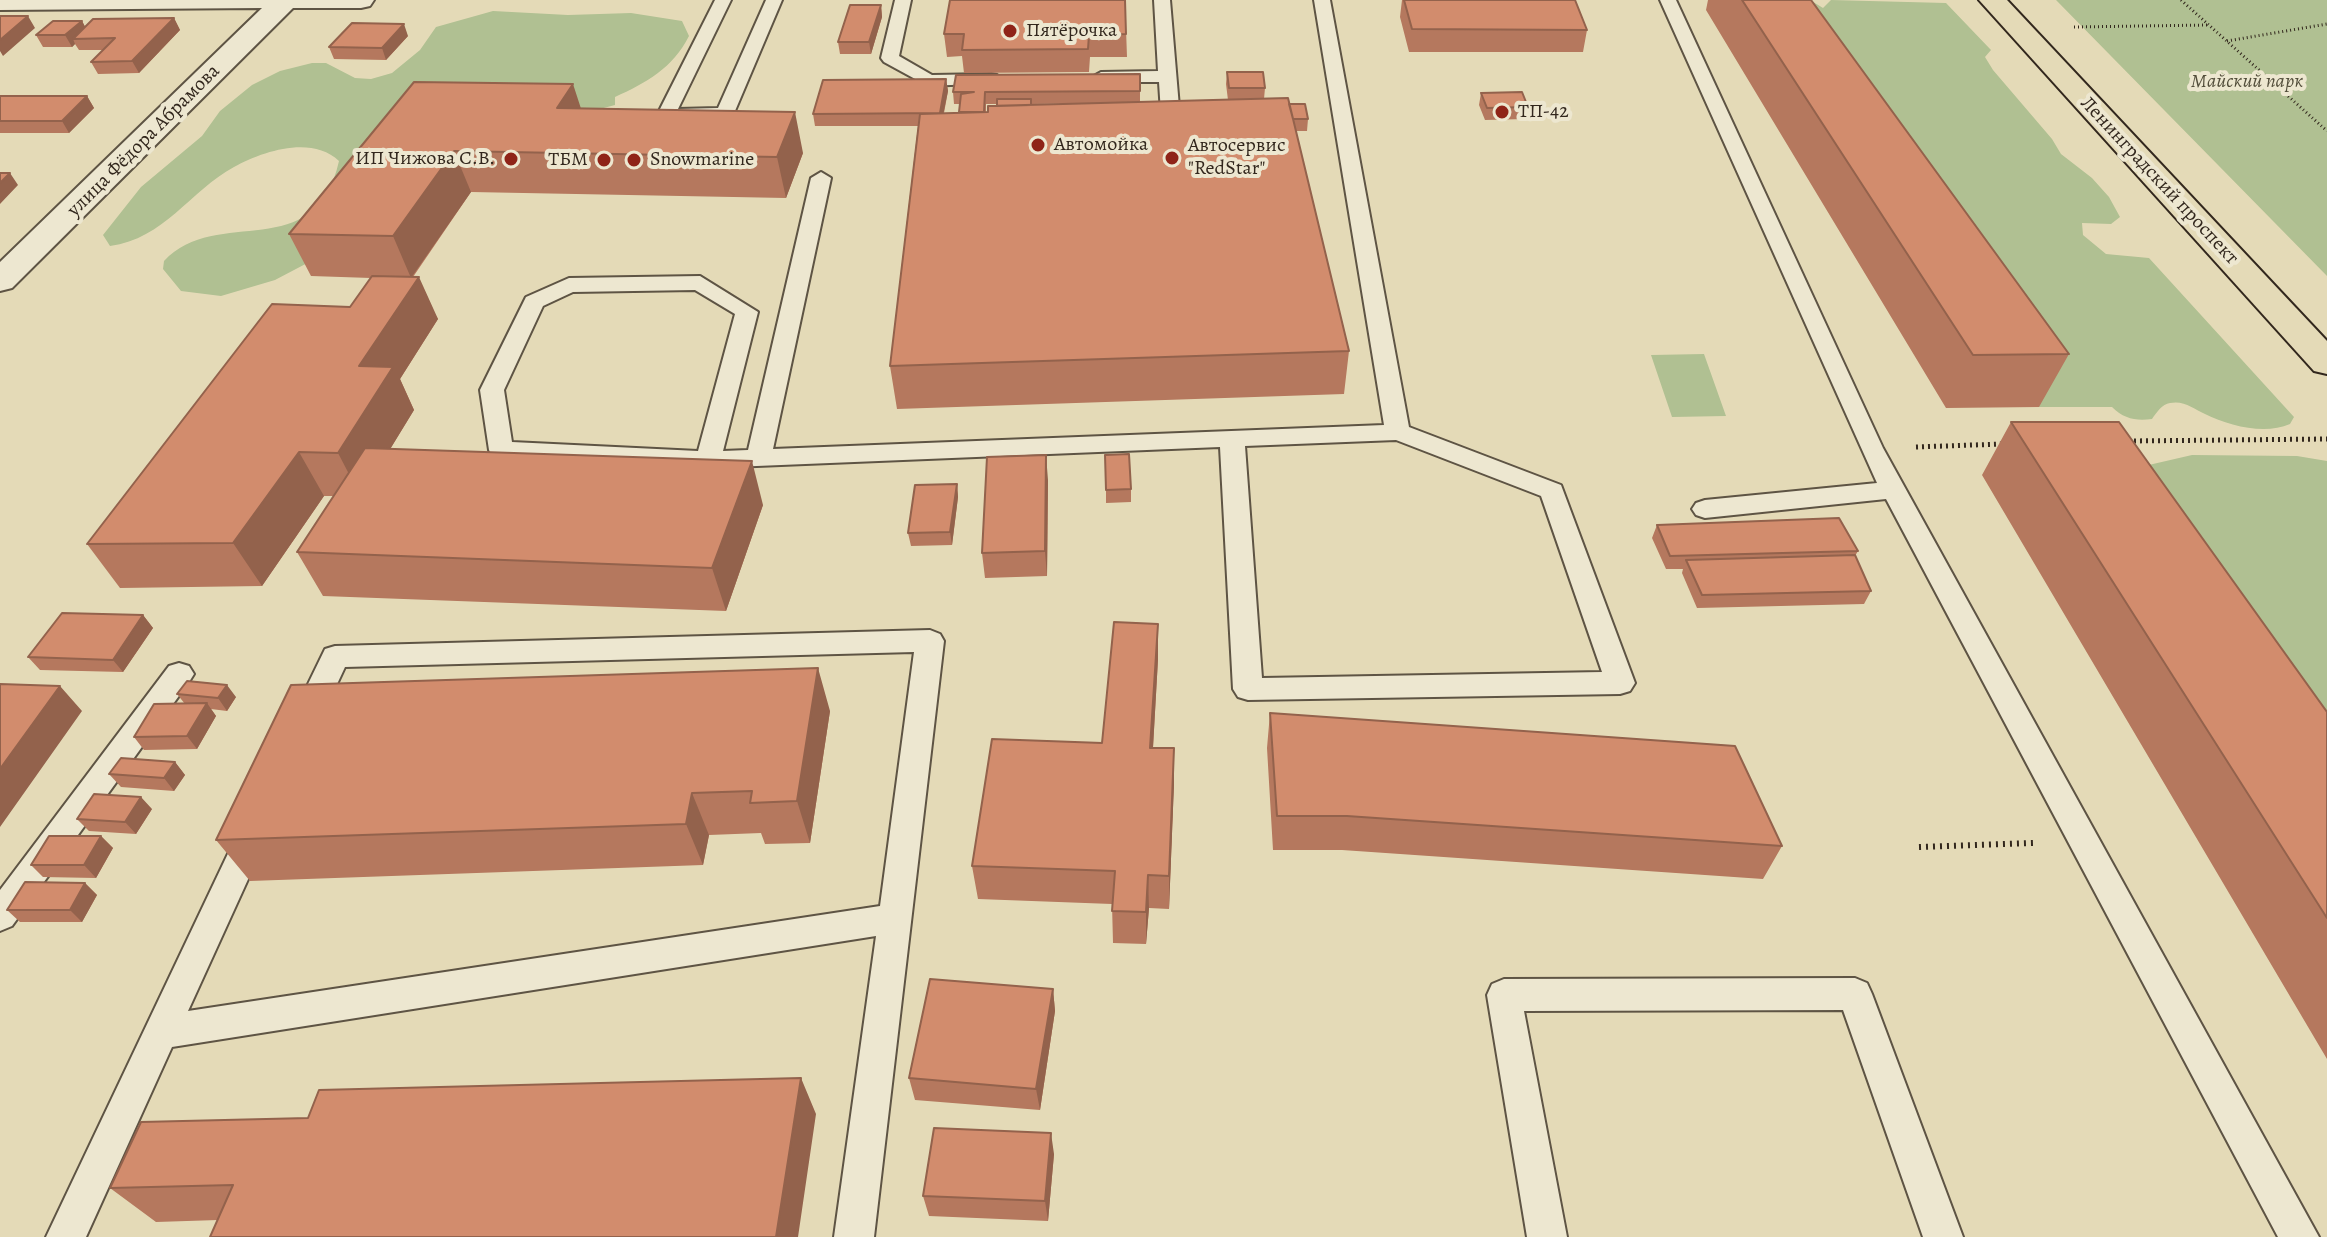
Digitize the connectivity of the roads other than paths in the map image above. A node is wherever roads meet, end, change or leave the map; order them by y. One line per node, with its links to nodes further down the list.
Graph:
1 (285, 0): 2 (street); 10 (street); 16 (street, улица Фёдора Абрамова)
2 (361, 0)
3 (723, 0): 4 (lane)
4 (774, 0)
5 (903, 0): 13 (lane)
6 (1162, 0): 11 (lane)
7 (1322, 0): 18 (lane)
8 (1668, 0): 22 (lane)
9 (1992, 0): 17 (main road, Ленинградский проспект)
10 (0, 2)
11 (1168, 76): 12 (lane); 14 (lane)
12 (1078, 78)
13 (1018, 79)
14 (1127, 120)
15 (821, 178): 20 (lane)
16 (3, 276)
17 (2327, 363)
18 (1398, 432): 19 (lane); 19 (lane)
19 (1232, 440): 20 (lane)
20 (759, 458): 21 (lane)
21 (708, 460): 21 (lane)
22 (1894, 490): 23 (lane); 34 (lane)
23 (1705, 509)
24 (179, 674): 27 (lane)
25 (295, 743): 28 (lane)
26 (268, 801): 29 (lane)
27 (0, 916)
28 (896, 918): 29 (lane); 31 (lane)
29 (161, 1032): 30 (lane)
30 (66, 1237)
31 (854, 1237)
32 (1547, 1237): 33 (lane)
33 (1943, 1237)
34 (2299, 1237)

